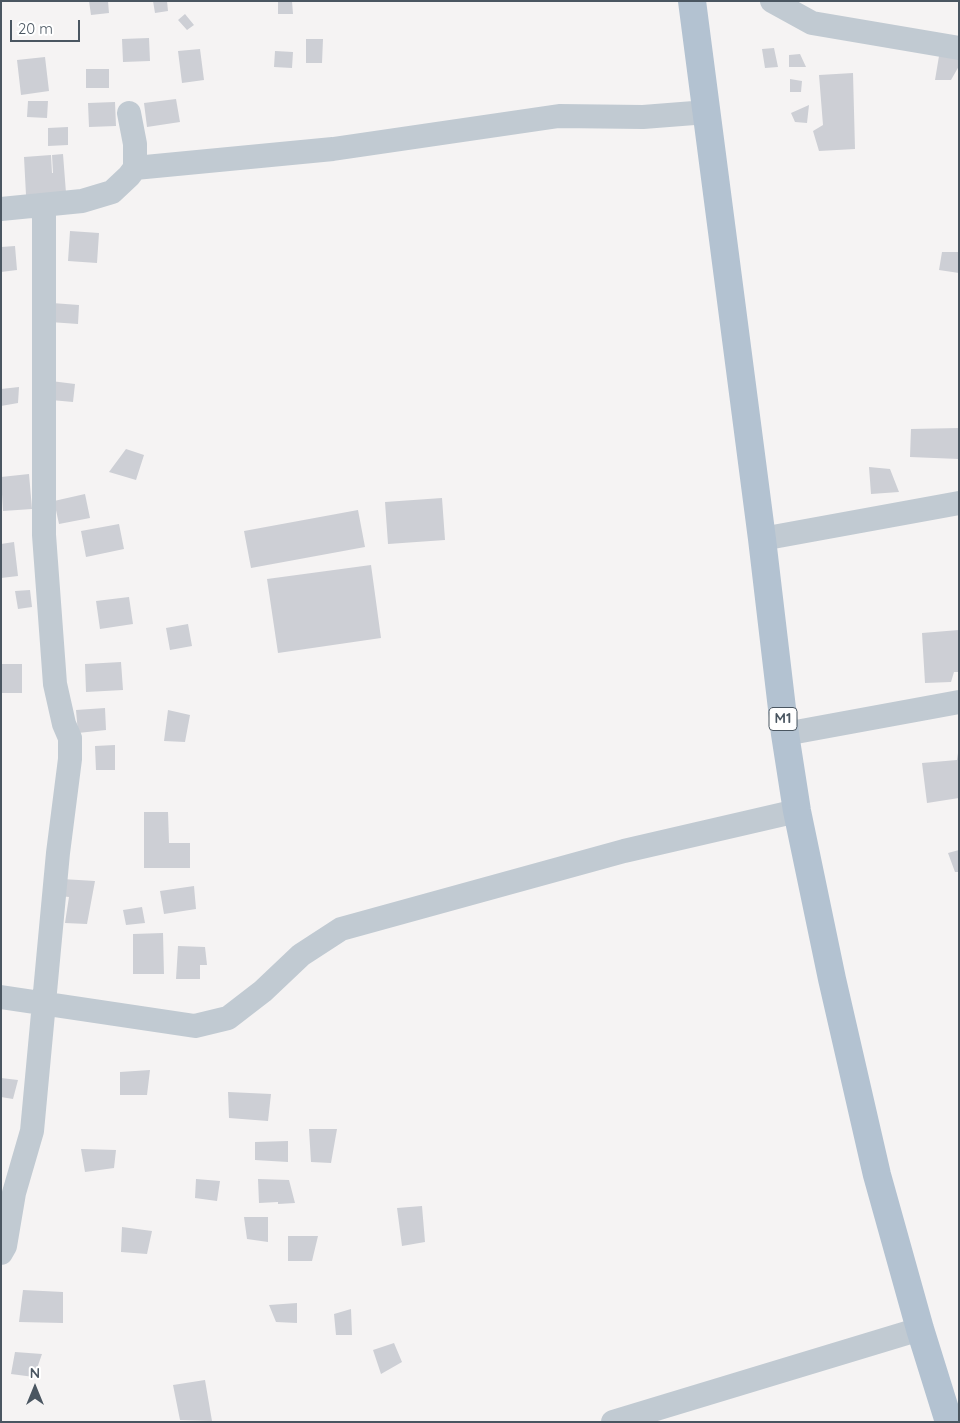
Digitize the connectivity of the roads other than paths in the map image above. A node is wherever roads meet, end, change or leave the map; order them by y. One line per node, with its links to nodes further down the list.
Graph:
1 (692, 1): 4 (main road, M1)
2 (772, 1): 3 (street)
3 (959, 48)
4 (707, 112): 6 (street); 10 (main road, M1)
5 (129, 113): 6 (street)
6 (135, 168): 7 (street)
7 (44, 206): 8 (street); 15 (street)
8 (1, 209)
9 (959, 503): 10 (street)
10 (762, 539): 12 (main road, M1)
11 (959, 702): 12 (street)
12 (785, 734): 13 (main road, M1)
13 (797, 811): 15 (street); 17 (main road, M1)
14 (1, 996): 15 (street)
15 (45, 1003): 16 (street)
16 (1, 1253)
17 (920, 1329): 18 (street); 19 (main road, M1)
18 (613, 1422)
19 (949, 1422)

